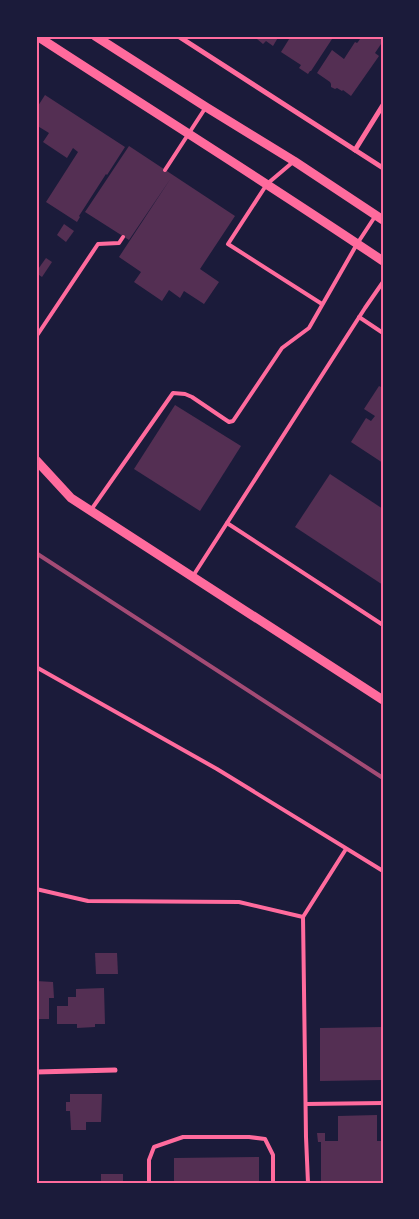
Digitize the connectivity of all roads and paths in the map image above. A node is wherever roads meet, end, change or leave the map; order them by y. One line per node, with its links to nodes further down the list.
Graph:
1 (37, 36): 6 (street)
2 (95, 36): 5 (street)
3 (178, 36): 7 (street)
4 (383, 105): 7 (street)
5 (206, 107): 6 (lane); 8 (street)
6 (188, 134): 10 (lane); 11 (street)
7 (355, 150): 9 (street)
8 (294, 161): 11 (lane); 12 (street)
9 (383, 168)
10 (165, 170)
11 (267, 184): 14 (street); 17 (lane)
12 (379, 218): 14 (lane)
13 (123, 237): 20 (lane)
14 (357, 244): 15 (street); 17 (lane)
15 (383, 262)
16 (383, 282): 18 (lane)
17 (322, 304): 22 (lane)
18 (359, 317): 19 (lane); 23 (lane)
19 (383, 333)
20 (36, 337)
21 (36, 460): 22 (street)
22 (91, 511): 24 (street)
23 (227, 523): 24 (lane); 25 (lane)
24 (193, 577): 27 (street)
25 (383, 625)
26 (36, 667): 28 (lane)
27 (383, 700)
28 (346, 849): 29 (lane); 31 (lane)
29 (383, 871)
30 (36, 889): 31 (lane)
31 (303, 917): 34 (lane)
32 (115, 1070): 33 (street)
33 (36, 1072)
34 (306, 1104): 35 (lane); 38 (lane)
35 (383, 1104)
36 (149, 1183): 37 (lane)
37 (273, 1183)
38 (308, 1183)

